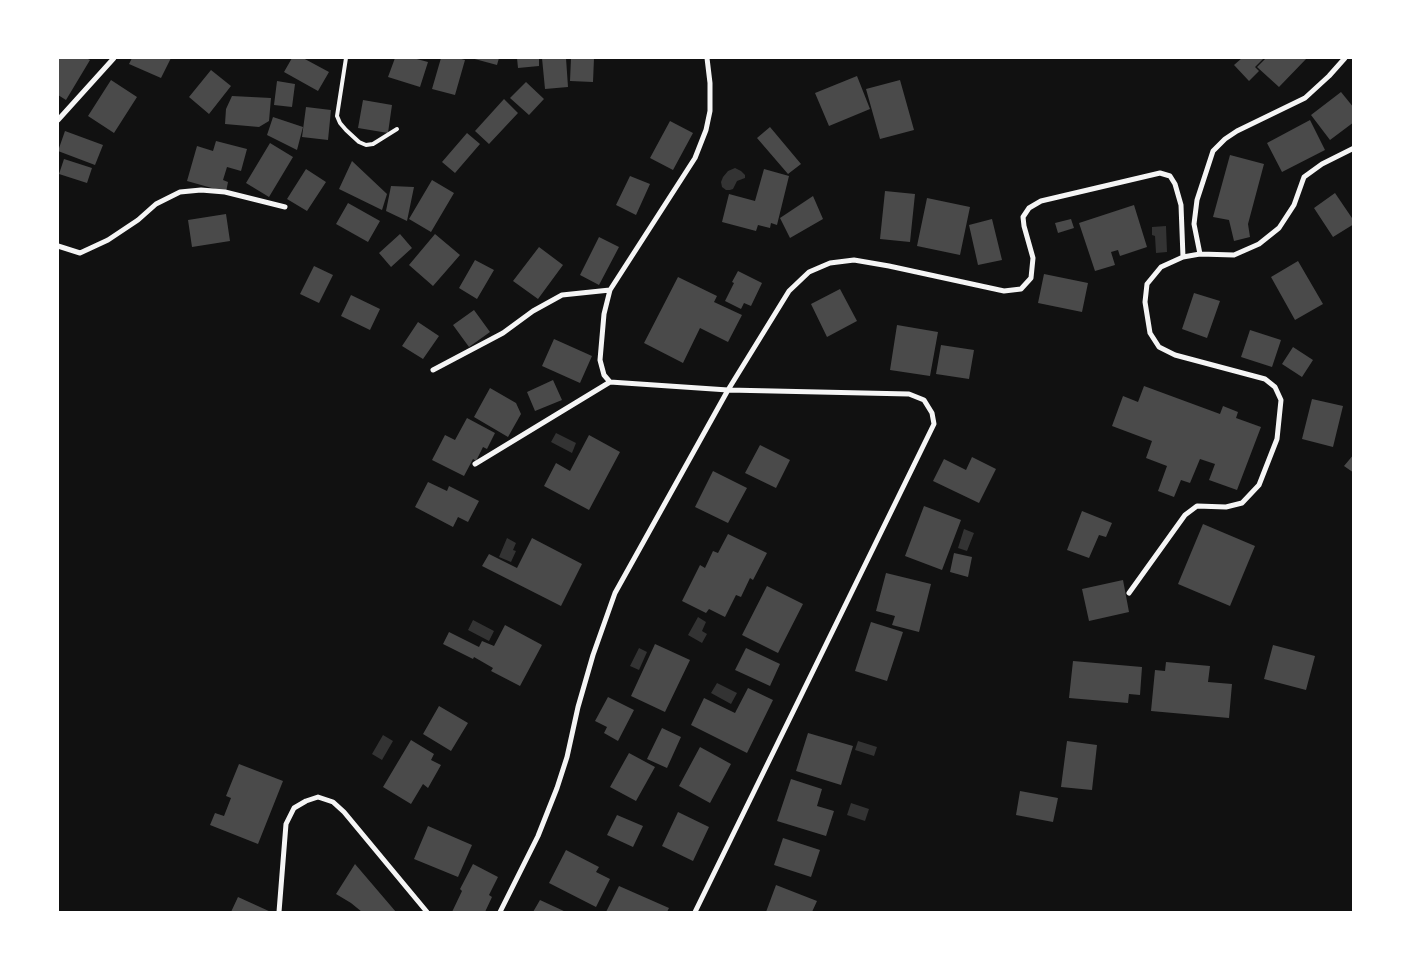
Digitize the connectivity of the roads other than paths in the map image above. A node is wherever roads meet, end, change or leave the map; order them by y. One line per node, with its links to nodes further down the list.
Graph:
1 (114, 58): 5 (street)
2 (346, 58): 6 (lane)
3 (707, 58): 12 (street)
4 (1345, 58): 10 (street)
5 (58, 120)
6 (397, 129)
7 (1354, 148): 10 (street)
8 (285, 207): 9 (street)
9 (58, 246)
10 (1200, 254): 11 (street)
11 (1183, 257): 15 (street); 17 (street)
12 (610, 290): 13 (street); 14 (street)
13 (433, 370)
14 (610, 382): 15 (street); 16 (street)
15 (728, 390): 20 (street); 21 (street)
16 (475, 464)
17 (1129, 593)
18 (280, 912): 19 (street)
19 (427, 912)
20 (500, 912)
21 (695, 912)

